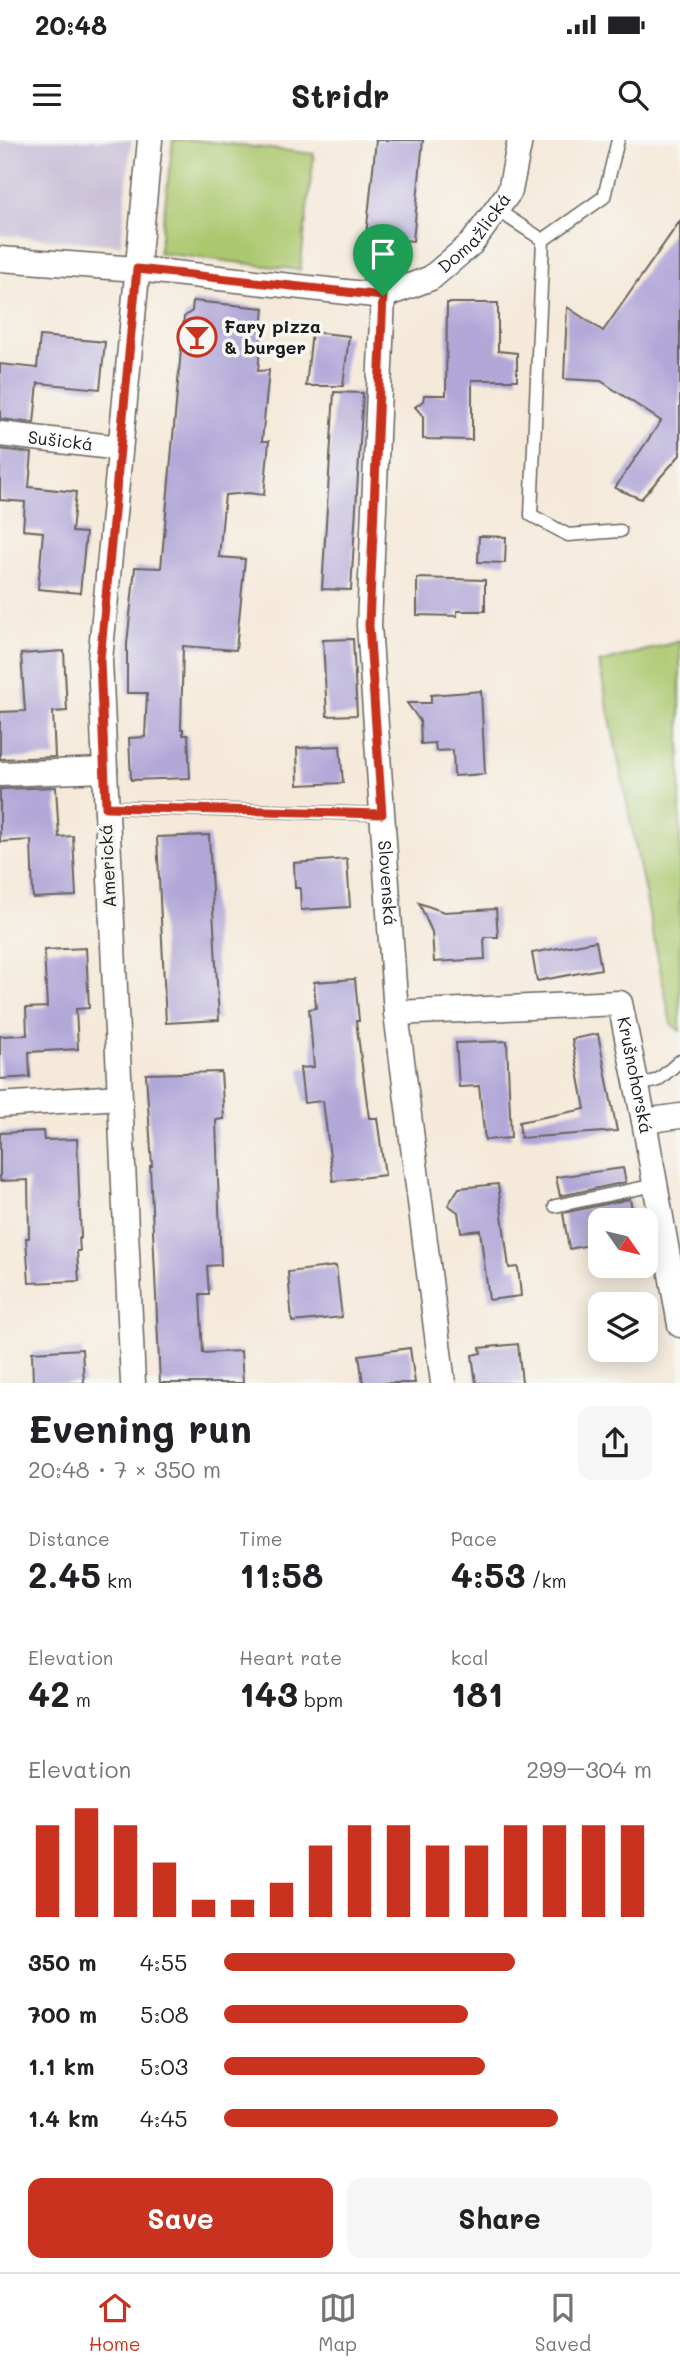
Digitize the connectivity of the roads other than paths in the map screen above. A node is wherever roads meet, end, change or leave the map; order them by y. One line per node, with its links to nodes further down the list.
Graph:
1 (150, 140): 7 (street, Americká)
2 (520, 140): 4 (street, Domažlická)
3 (618, 140): 5 (lane)
4 (497, 210): 5 (lane); 8 (street, Domažlická)
5 (543, 240): 11 (lane)
6 (0, 259): 7 (street, Domažlická)
7 (137, 269): 8 (street, Domažlická); 10 (street, Americká)
8 (383, 296): 15 (street, Slovenská)
9 (0, 434): 10 (street, Sušická)
10 (120, 448): 12 (street, Americká)
11 (620, 531)
12 (105, 770): 13 (street); 14 (street, Americká)
13 (0, 774)
14 (106, 807): 15 (lane); 19 (street, Americká)
15 (382, 814): 16 (street, Slovenská)
16 (396, 1013): 18 (street, Krušnohorská); 27 (street, Slovenská)
17 (680, 1060): 18 (lane)
18 (637, 1086): 22 (street, Krušnohorská)
19 (119, 1097): 20 (street); 26 (street, Americká)
20 (0, 1105)
21 (680, 1116): 22 (street)
22 (644, 1121): 23 (street, Krušnohorská)
23 (655, 1185): 24 (lane); 25 (street, Krušnohorská)
24 (555, 1206)
25 (680, 1325)
26 (133, 1383)
27 (443, 1383)

